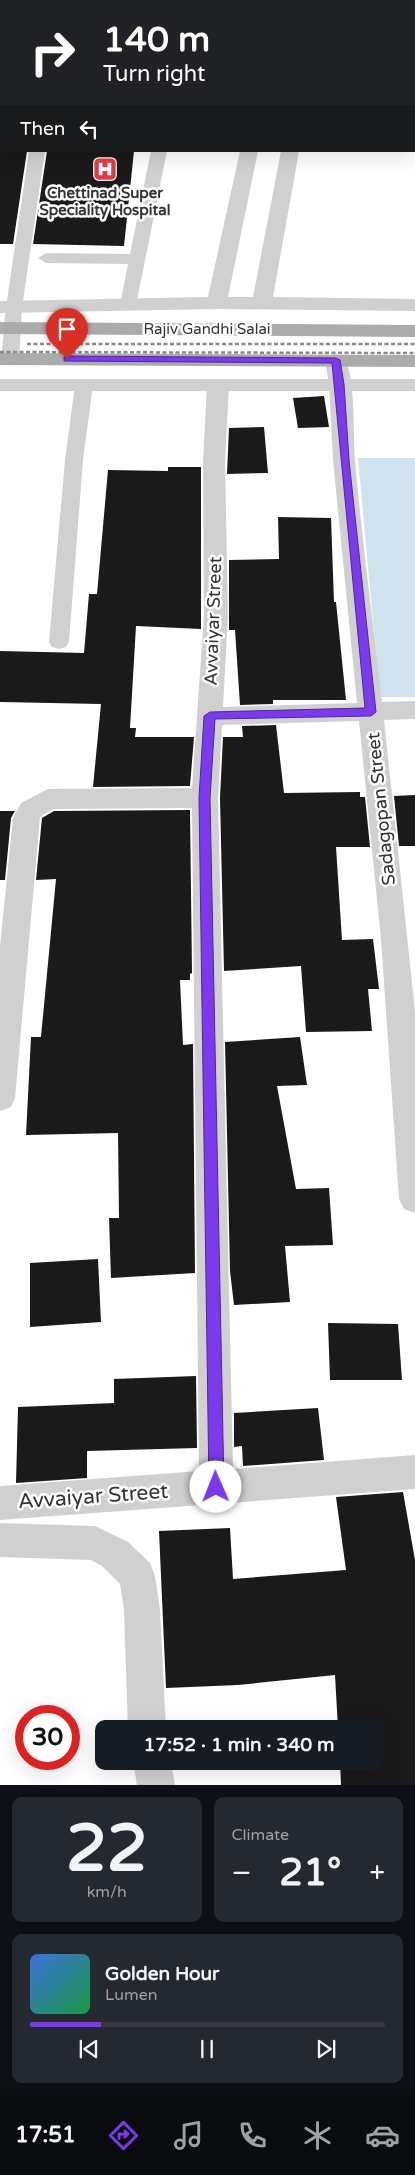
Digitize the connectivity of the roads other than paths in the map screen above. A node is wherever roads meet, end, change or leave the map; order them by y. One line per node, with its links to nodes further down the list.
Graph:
1 (37, 152): 11 (lane)
2 (159, 152): 6 (lane)
3 (249, 152): 7 (street)
4 (290, 152): 8 (street)
5 (46, 258): 6 (lane)
6 (137, 259): 10 (lane)
7 (217, 303): 8 (street); 10 (street)
8 (262, 303): 9 (street)
9 (415, 304)
10 (128, 305): 11 (street)
11 (7, 307): 12 (lane)
12 (6, 328): 13 (main road, Rajiv Gandhi Salai); 14 (lane)
13 (415, 330)
14 (5, 359): 16 (main road, Rajiv Gandhi Salai)
15 (415, 361): 16 (main road, Rajiv Gandhi Salai)
16 (338, 372): 19 (street); 20 (street); 23 (street, Sadagopan Street)
17 (0, 385): 18 (street)
18 (84, 385): 20 (street); 21 (lane)
19 (415, 385)
20 (218, 386): 24 (street, Avvaiyar Street)
21 (59, 642)
22 (415, 710): 23 (street)
23 (371, 712): 24 (street); 27 (street, Sadagopan Street)
24 (210, 716): 25 (street, Avvaiyar Street)
25 (205, 798): 26 (street); 29 (street, Avvaiyar Street)
26 (0, 1098)
27 (415, 1199)
28 (415, 1472): 29 (street, Avvaiyar Street)
29 (216, 1487): 30 (street, Avvaiyar Street)
30 (0, 1503)
31 (0, 1540): 32 (street)
32 (147, 1720)
33 (154, 1770): 34 (street)
34 (156, 1785)

